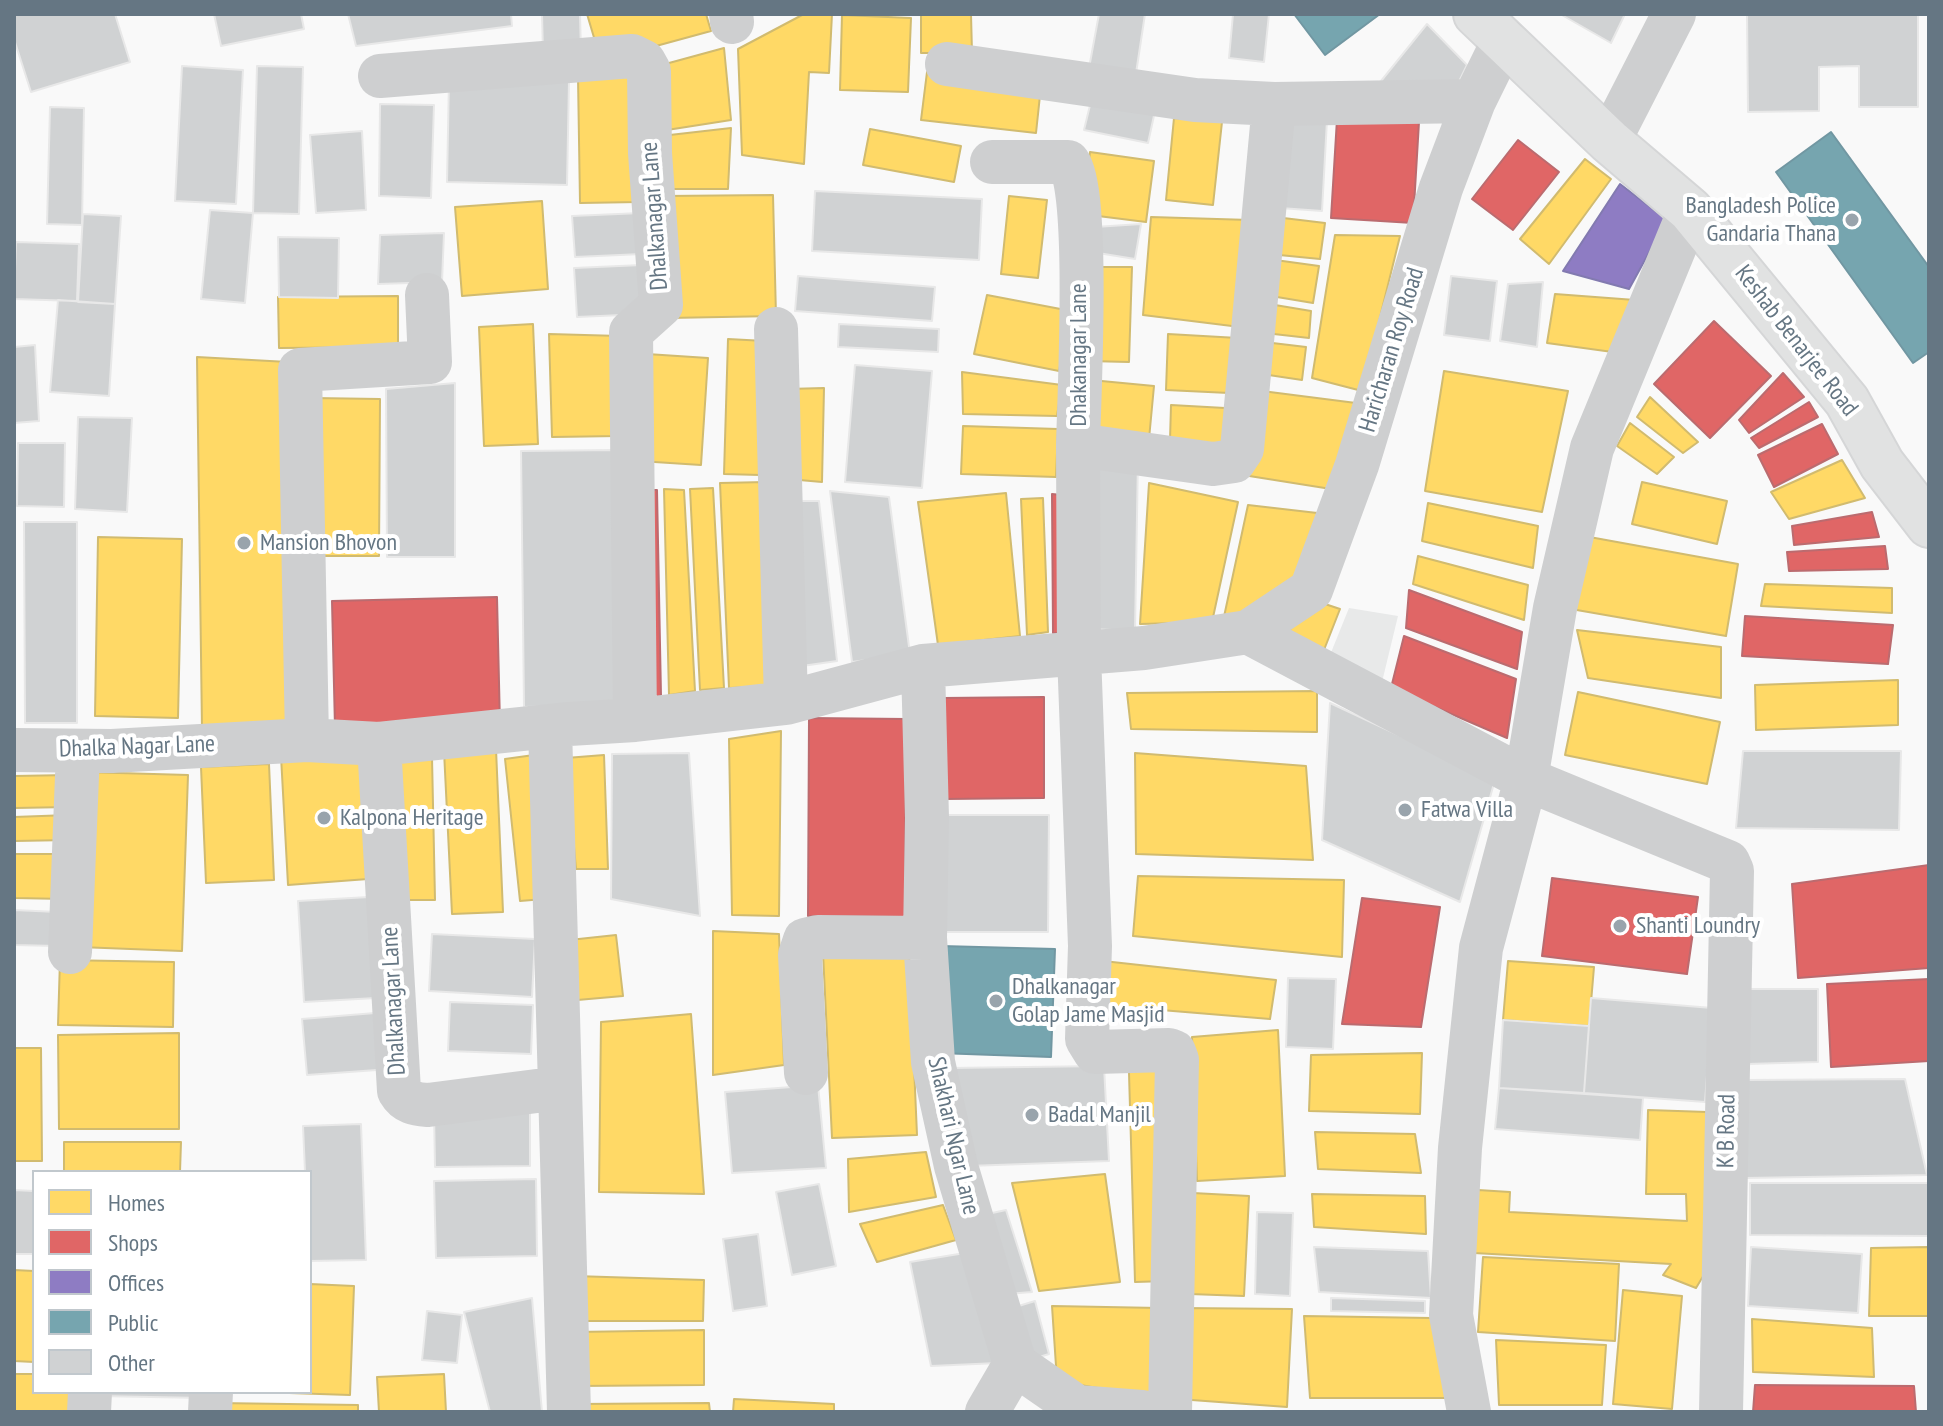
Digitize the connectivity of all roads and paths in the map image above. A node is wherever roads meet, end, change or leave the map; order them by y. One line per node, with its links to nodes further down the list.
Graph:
1 (1674, 14): 7 (street)
2 (1490, 27): 5 (street, Haricharan Roy Road); 7 (main road, Keshab Benarjee Road)
3 (947, 64): 6 (street)
4 (380, 76): 18 (street, Dhalkanagar Lane)
5 (1474, 101): 6 (street); 14 (street, Haricharan Roy Road)
6 (1274, 104): 12 (street, Dhakanagar Lane)
7 (1609, 141): 9 (main road, Keshab Benarjee Road)
8 (992, 162): 12 (street, Dhakanagar Lane)
9 (1690, 210): 13 (main road, Keshab Benarjee Road); 24 (street)
10 (427, 295): 20 (street)
11 (776, 329): 17 (street)
12 (1078, 445): 15 (street)
13 (1929, 525)
14 (1248, 632): 15 (street); 24 (street)
15 (1079, 654): 16 (street); 33 (street)
16 (923, 666): 17 (street); 25 (street, Shakhari Ngar Lane)
17 (786, 703): 18 (street)
18 (635, 720): 19 (street)
19 (550, 727): 21 (street); 28 (street)
20 (307, 740): 21 (street); 23 (street, Dhalka Nagar Lane)
21 (379, 744): 28 (street, Dhalkanagar Lane)
22 (14, 750): 23 (street, Dhalka Nagar Lane)
23 (78, 751): 26 (street)
24 (1526, 779): 34 (street); 35 (street, K B Road)
25 (925, 938): 27 (street); 29 (street, Shakhari Ngar Lane)
26 (70, 952)
27 (806, 1073)
28 (560, 1088): 30 (street)
29 (1015, 1364): 31 (street); 32 (street)
30 (569, 1412)
31 (987, 1412)
32 (1142, 1412)
33 (1170, 1412)
34 (1469, 1412)
35 (1721, 1412)

